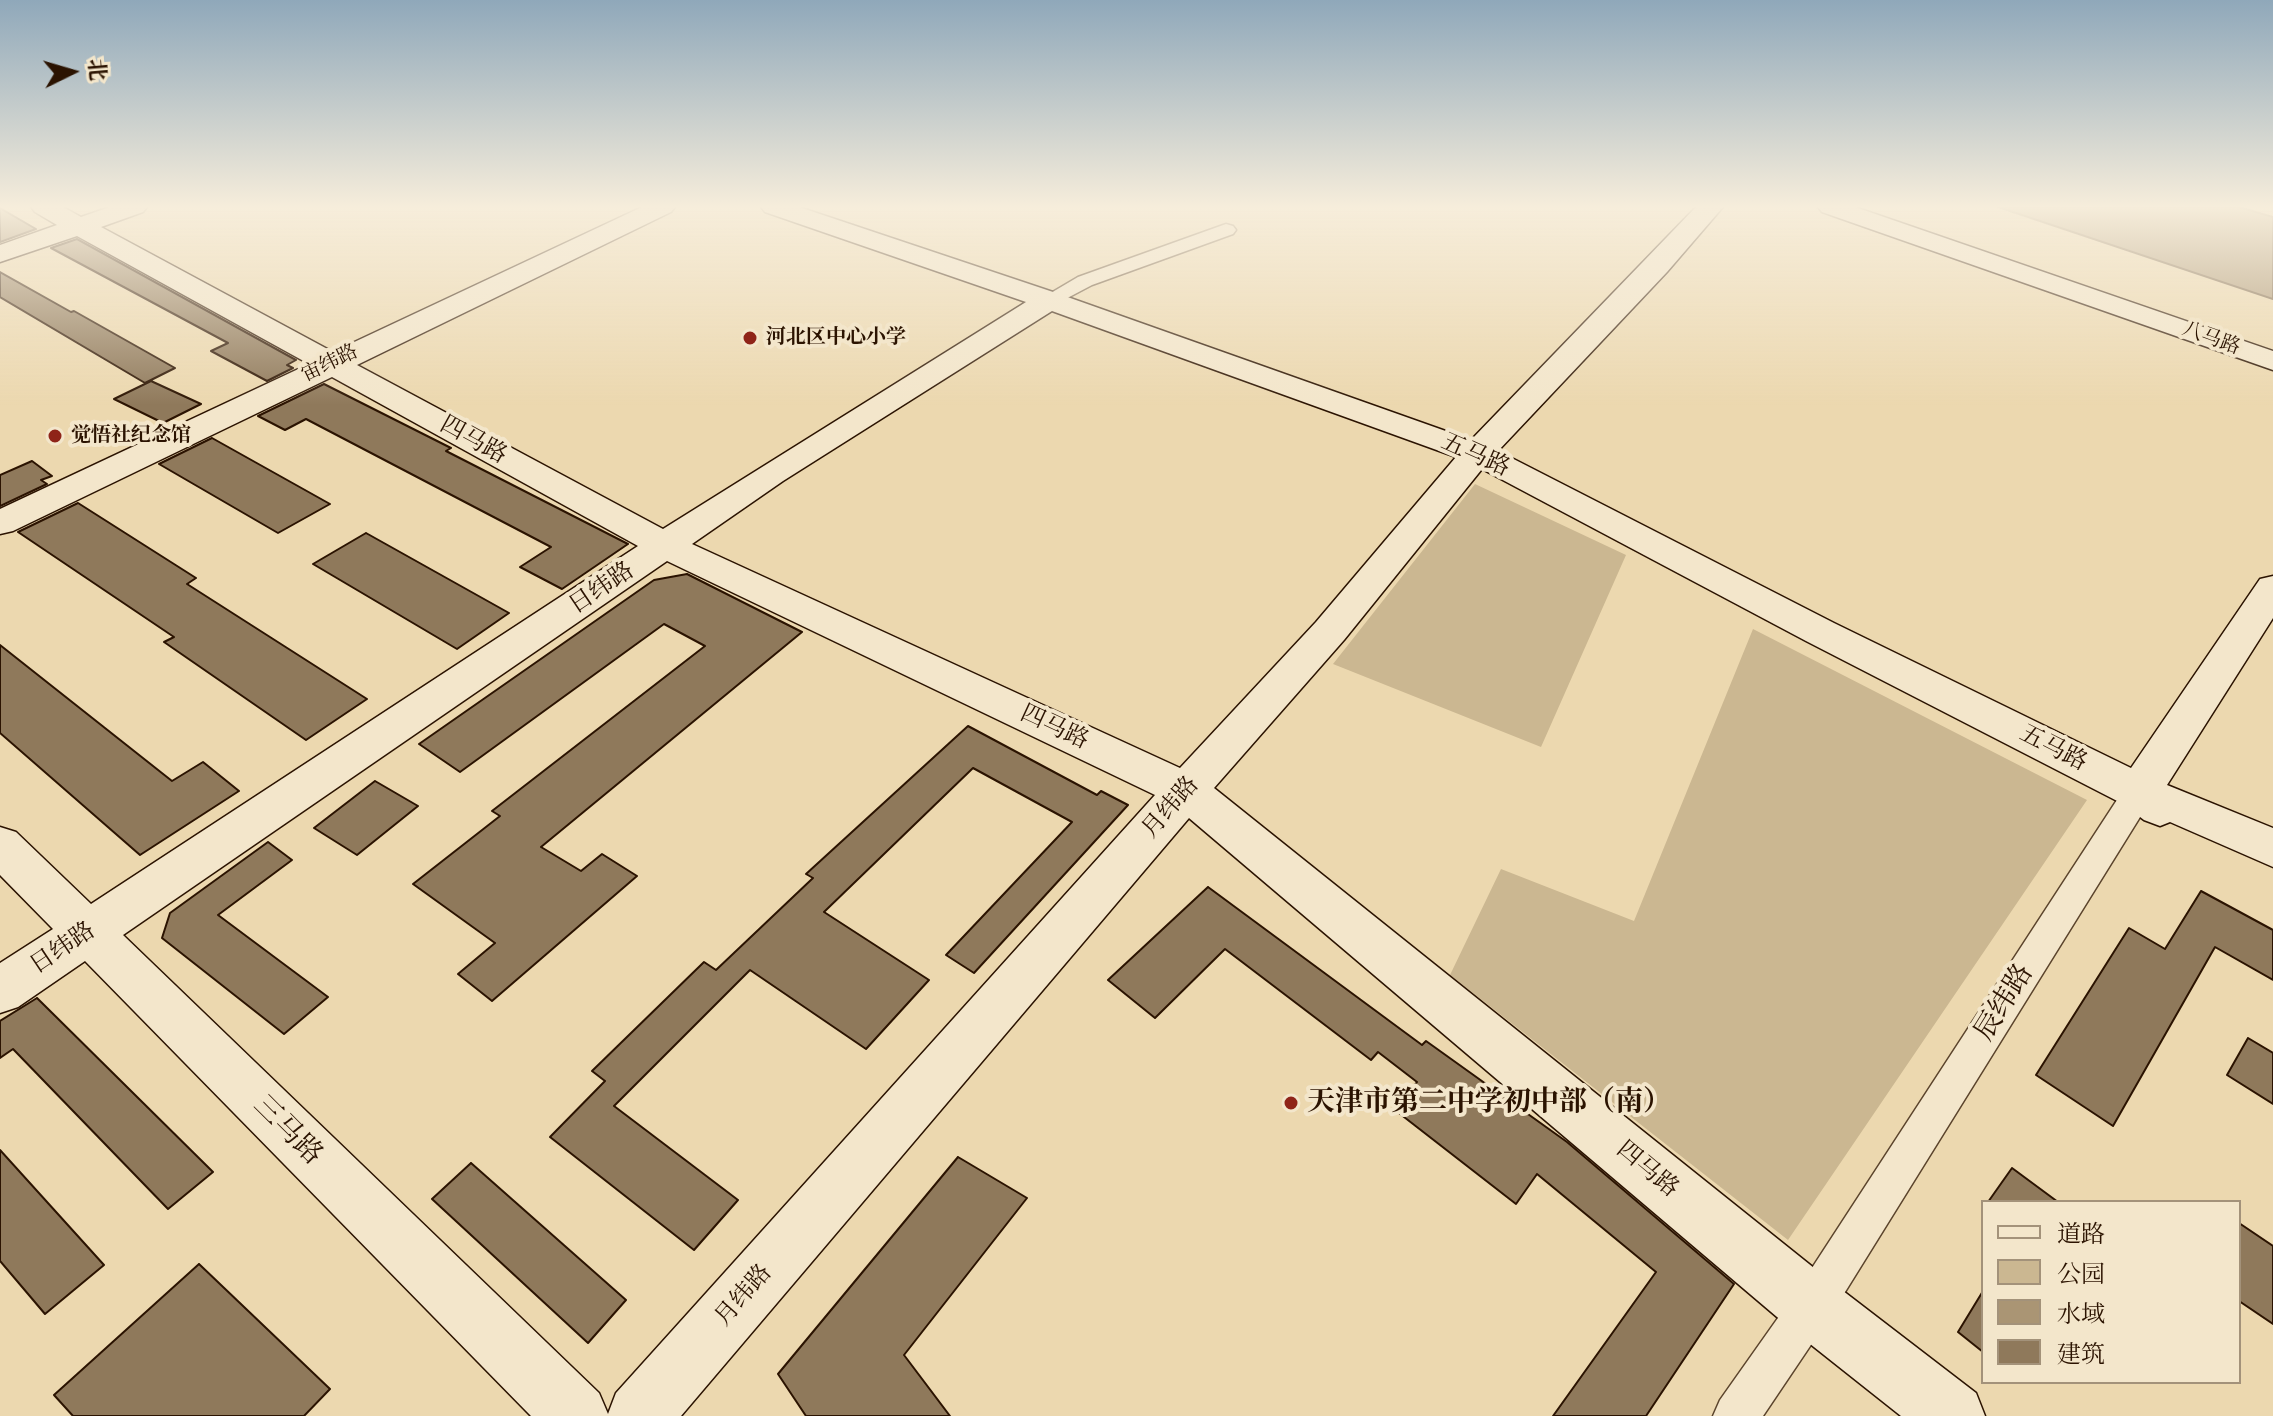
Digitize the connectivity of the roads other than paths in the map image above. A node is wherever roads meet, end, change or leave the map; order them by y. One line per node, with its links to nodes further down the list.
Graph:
1 (166, 273): 9 (street, 四马路)
2 (522, 273): 9 (street, 宙纬路)
3 (969, 273): 7 (street, 五马路)
4 (1107, 273): 7 (street, 日纬路)
5 (1650, 273): 10 (street, 月纬路)
6 (2021, 273): 8 (street, 八马路)
7 (1049, 300): 10 (street, 五马路); 12 (street, 日纬路)
8 (2273, 361)
9 (331, 363): 11 (street, 宙纬路); 12 (street, 四马路)
10 (1477, 453): 14 (street, 月纬路); 15 (street, 五马路)
11 (0, 523)
12 (666, 546): 14 (street, 四马路); 19 (street, 日纬路)
13 (2273, 588): 15 (street, 辰纬路)
14 (1186, 790): 21 (street, 四马路); 23 (street, 月纬路)
15 (2139, 792): 17 (street, 五马路); 18 (street, 五马路); 21 (street, 辰纬路)
16 (0, 845): 19 (street, 三马路)
17 (2273, 848)
18 (2273, 875)
19 (86, 933): 20 (street, 日纬路); 22 (street, 三马路)
20 (0, 991)
21 (1812, 1306): 24 (street, 辰纬路); 25 (street, 四马路)
22 (576, 1416)
23 (639, 1416)
24 (1736, 1416)
25 (1953, 1416)

